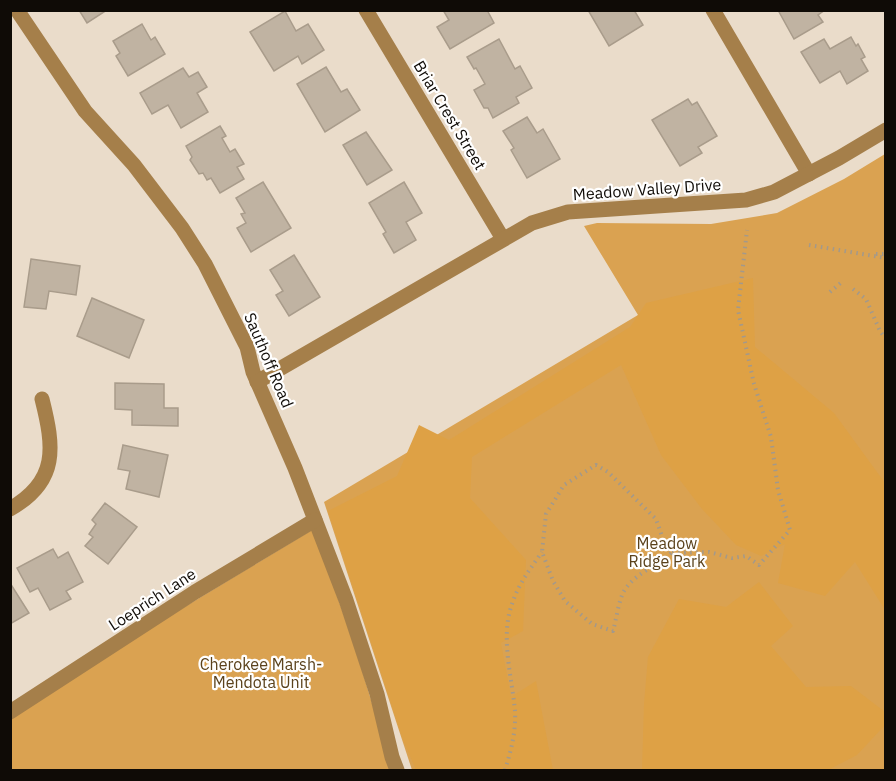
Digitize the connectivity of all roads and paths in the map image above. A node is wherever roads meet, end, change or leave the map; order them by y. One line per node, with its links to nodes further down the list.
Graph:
1 (17, 10): 14 (street, Sauthoff Road)
2 (366, 10): 7 (street, Briar Crest Street)
3 (712, 10): 5 (street)
4 (885, 130): 5 (street, Meadow Valley Drive)
5 (809, 174): 7 (street, Meadow Valley Drive)
6 (747, 230): 19 (path)
7 (503, 239): 14 (street, Meadow Valley Drive)
8 (809, 245): 9 (path)
9 (885, 256)
10 (843, 281): 12 (path)
11 (853, 289): 13 (path)
12 (830, 292)
13 (885, 339)
14 (257, 382): 17 (street, Sauthoff Road)
15 (42, 399): 16 (street)
16 (10, 509)
17 (315, 520): 20 (street, Loeprich Lane); 21 (street, Sauthoff Road)
18 (542, 552): 19 (path); 19 (path); 22 (path)
19 (672, 553)
20 (10, 712)
21 (397, 771)
22 (505, 771)

